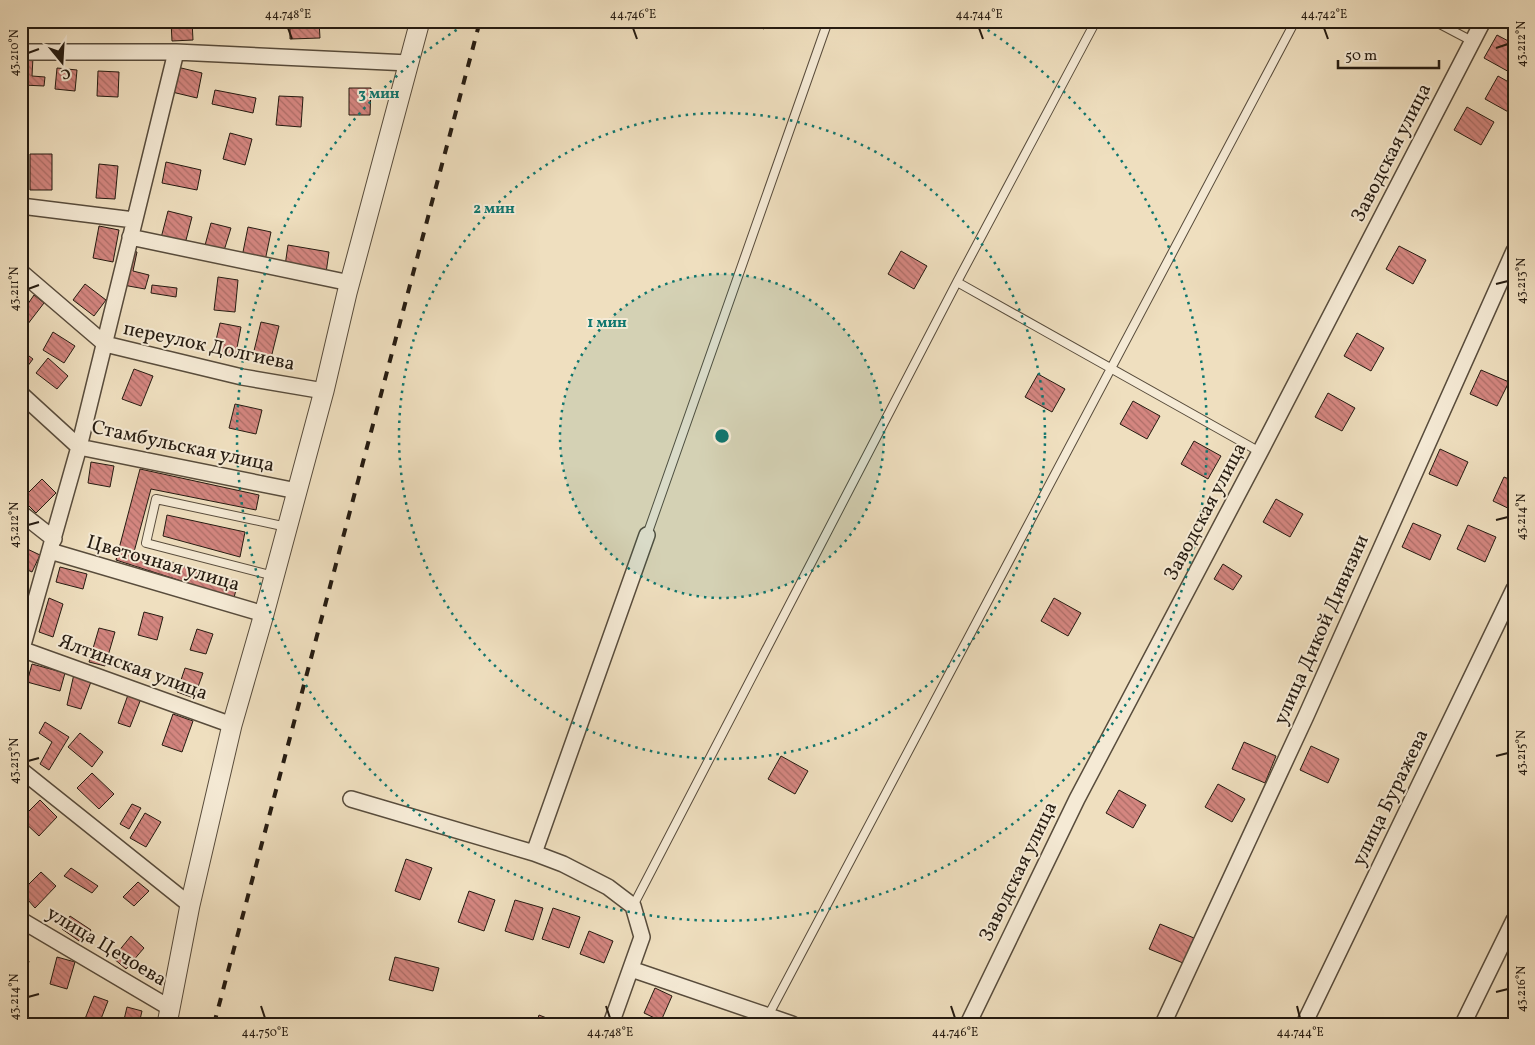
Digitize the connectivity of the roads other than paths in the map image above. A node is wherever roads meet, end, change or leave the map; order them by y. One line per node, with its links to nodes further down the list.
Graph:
1 (420, 21): 10 (street)
2 (828, 21): 27 (lane)
3 (1096, 21): 17 (lane)
4 (1295, 21): 19 (lane)
5 (1434, 21): 7 (lane)
6 (1483, 21): 7 (street, Заводская улица)
7 (1472, 41): 23 (street, Заводская улица)
8 (21, 52): 9 (street)
9 (176, 52): 10 (street); 12 (street)
10 (409, 63): 16 (street)
11 (21, 206): 12 (street)
12 (134, 220): 13 (street)
13 (130, 237): 16 (street); 18 (street)
14 (1514, 251): 47 (street, улица Дикой Дивизии)
15 (21, 272): 18 (street, переулок Долгиева)
16 (350, 282): 20 (street)
17 (957, 282): 19 (lane); 38 (lane)
18 (105, 344): 20 (street, переулок Долгиева); 22 (street)
19 (1110, 368): 23 (lane); 43 (lane)
20 (324, 391): 24 (street)
21 (21, 394): 22 (street, Стамбульская улица)
22 (79, 447): 24 (street, Стамбульская улица); 28 (street)
23 (1260, 452): 46 (street, Заводская улица)
24 (297, 491): 26 (street)
25 (21, 513): 28 (street, Цветочная улица)
26 (287, 527): 29 (street); 29 (lane)
27 (647, 536): 36 (street)
28 (52, 545): 31 (street, Цветочная улица); 32 (street)
29 (274, 576): 31 (street)
30 (1514, 590): 48 (street, улица Буражева)
31 (264, 614): 33 (street)
32 (22, 650): 33 (street, Ялтинская улица)
33 (232, 725): 37 (street)
34 (21, 770): 37 (street)
35 (351, 799): 36 (street)
36 (534, 853): 38 (street)
37 (190, 905): 42 (street)
38 (633, 906): 41 (street)
39 (21, 920): 42 (street, улица Цечоева)
40 (1514, 920): 49 (street)
41 (631, 969): 43 (street); 44 (street)
42 (169, 1016)
43 (768, 1016): 45 (street)
44 (611, 1024)
45 (792, 1024)
46 (968, 1024)
47 (1163, 1024)
48 (1304, 1024)
49 (1463, 1024)

